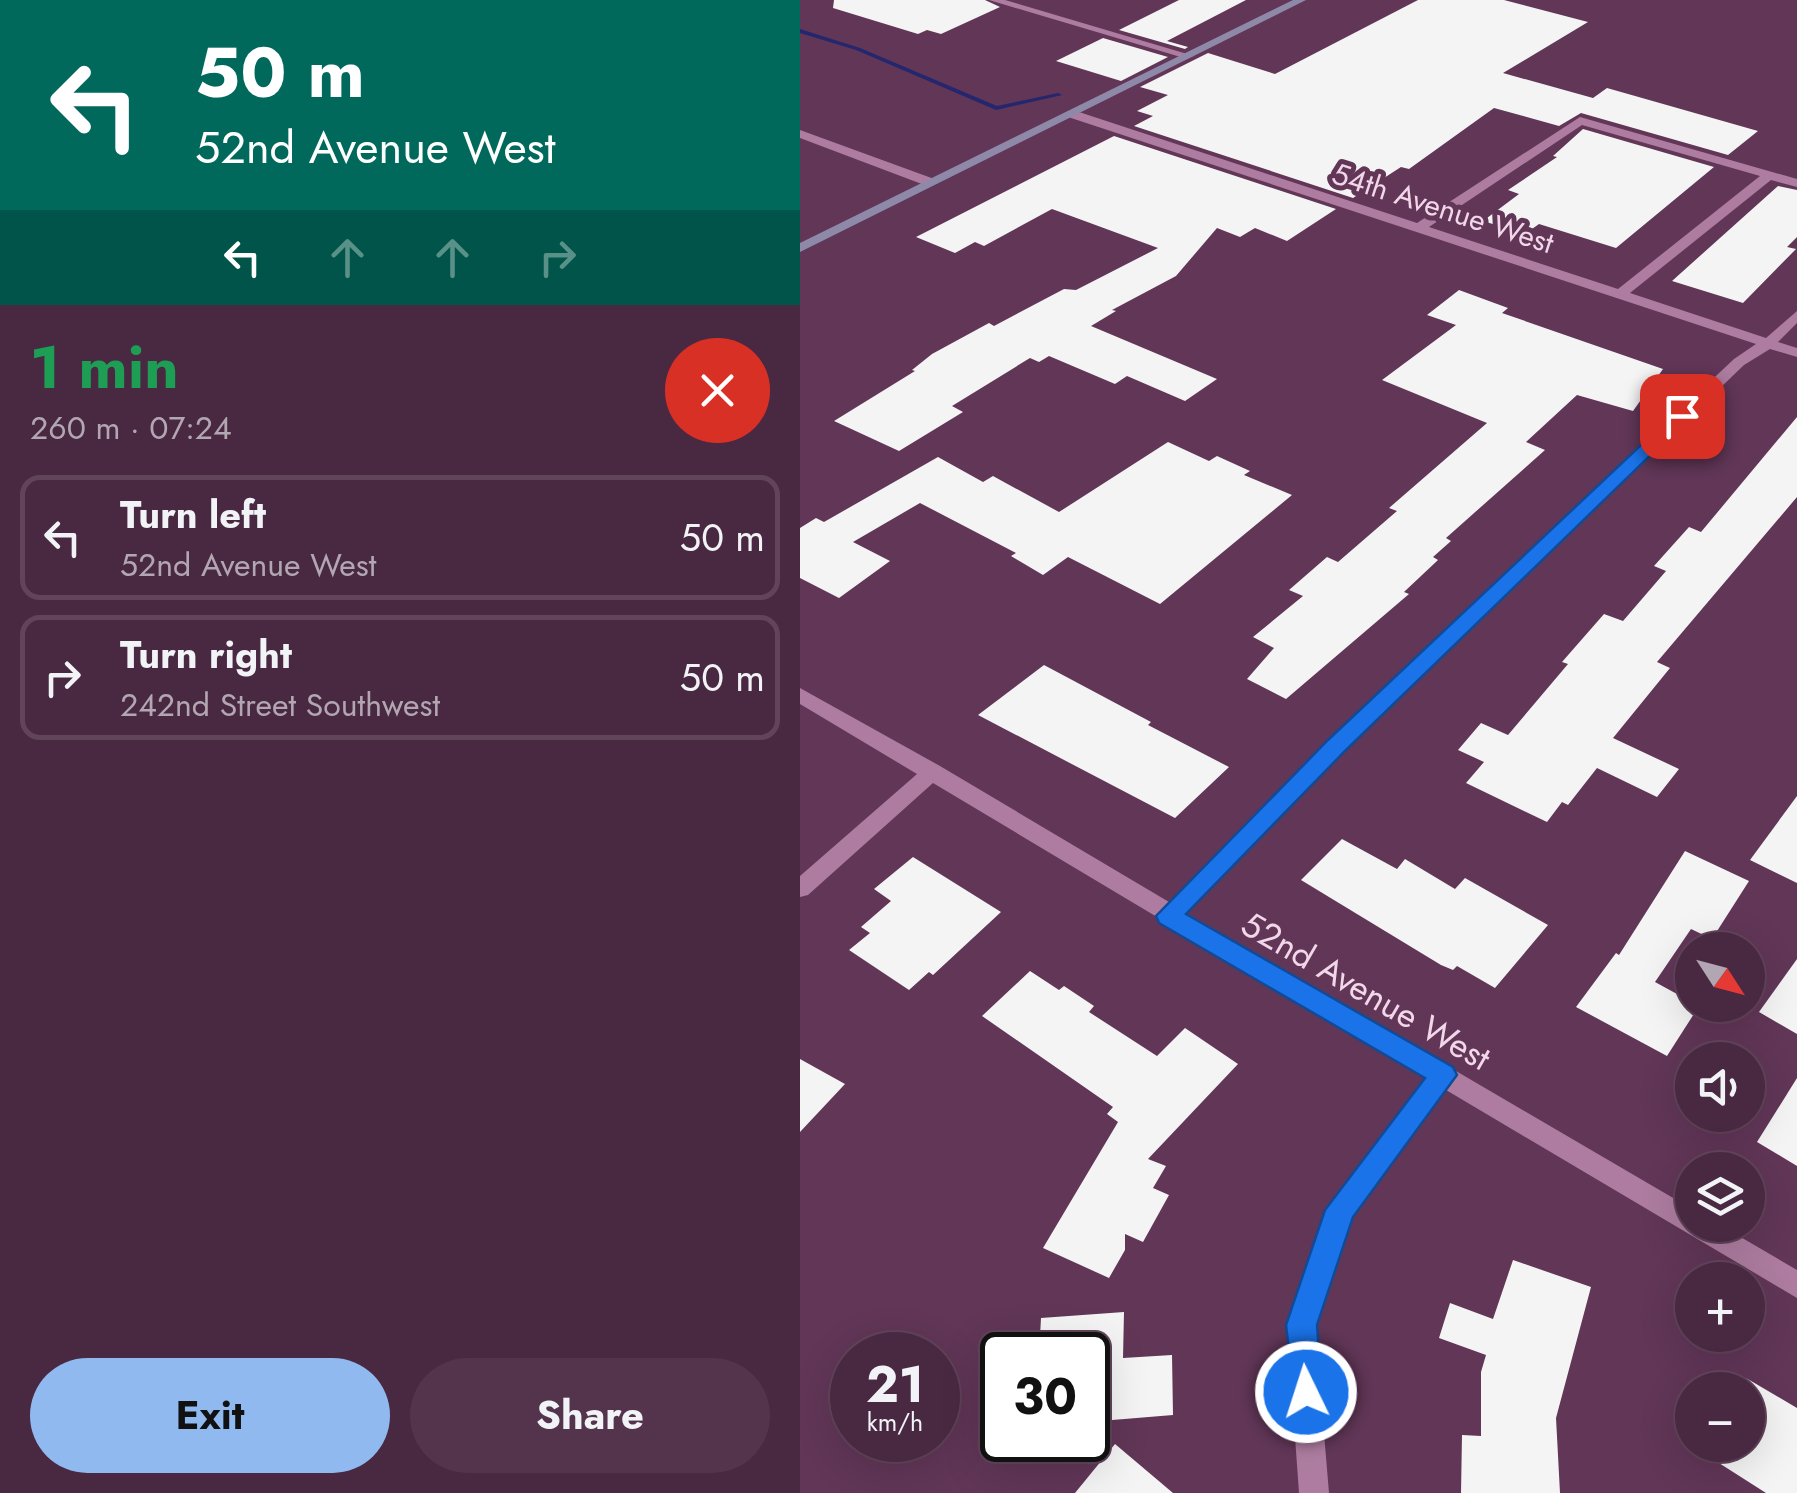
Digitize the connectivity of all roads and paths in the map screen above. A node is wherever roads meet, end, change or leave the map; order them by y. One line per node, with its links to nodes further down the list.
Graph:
1 (994, 0): 3 (street)
2 (1301, 0): 3 (main road)
3 (1188, 56): 4 (main road)
4 (1072, 114): 7 (main road); 9 (street, 54th Avenue West)
5 (800, 134): 7 (street)
6 (1769, 175): 8 (street); 9 (street); 11 (street)
7 (932, 182): 10 (main road)
8 (1797, 183)
9 (1422, 227): 11 (street, 54th Avenue West)
10 (800, 248)
11 (1621, 294): 13 (street, 54th Avenue West)
12 (1797, 315): 13 (street)
13 (1769, 344): 14 (street, 54th Avenue West); 18 (street)
14 (1797, 352)
15 (800, 695): 16 (street, 52nd Avenue West)
16 (934, 771): 17 (street); 18 (street, 52nd Avenue West)
17 (800, 889)
18 (1168, 916): 19 (street, 52nd Avenue West)
19 (1443, 1075): 20 (street, 52nd Avenue West); 23 (street)
20 (1675, 1213)
21 (1724, 1242): 22 (street, 52nd Avenue West)
22 (1797, 1285)
23 (1314, 1493)

